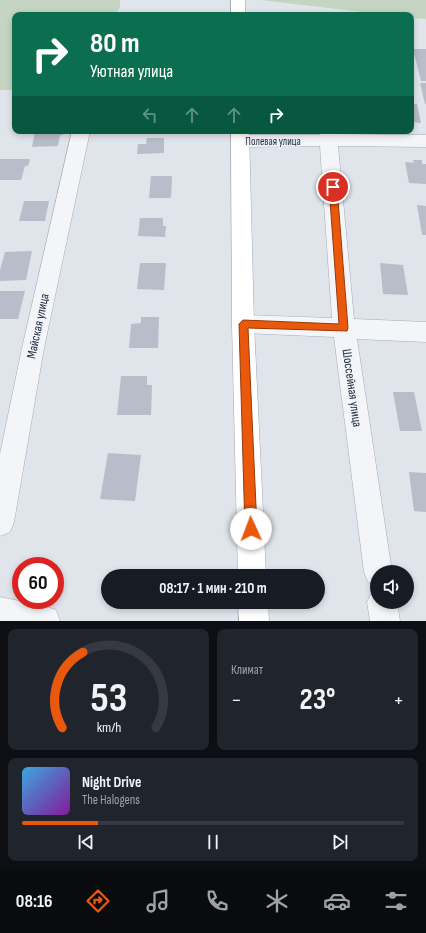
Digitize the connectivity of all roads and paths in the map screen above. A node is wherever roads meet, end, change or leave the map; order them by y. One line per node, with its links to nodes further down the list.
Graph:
1 (238, 0): 2 (main road)
2 (238, 12)
3 (80, 134): 10 (street, Майская улица)
4 (329, 135): 5 (street, Полевая улица); 6 (street, Полевая улица); 8 (street, Шоссейная улица)
5 (240, 136): 7 (main road)
6 (426, 141)
7 (243, 324): 8 (street); 12 (main road)
8 (344, 328): 9 (street); 11 (street, Шоссейная улица)
9 (426, 332)
10 (0, 522)
11 (377, 565)
12 (252, 569)
13 (253, 609): 17 (main road)
14 (383, 609): 18 (street)
15 (0, 612): 16 (street)
16 (45, 621)
17 (254, 621)
18 (385, 621)

